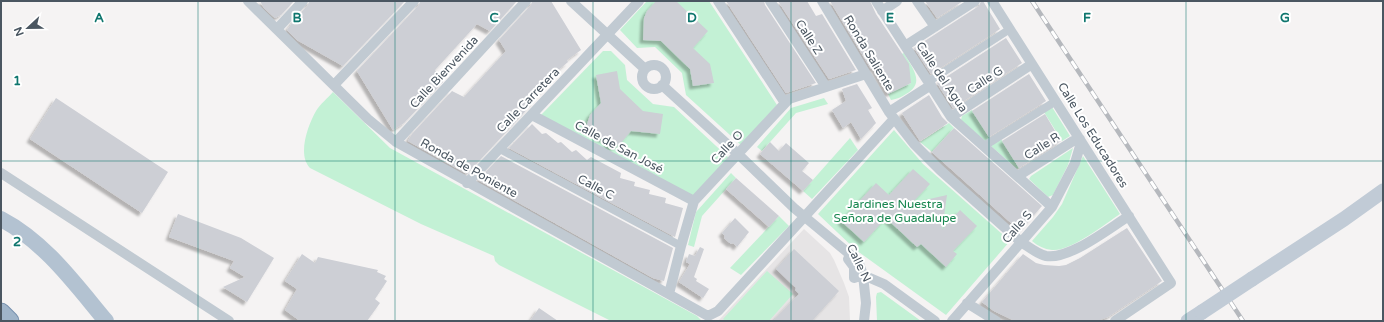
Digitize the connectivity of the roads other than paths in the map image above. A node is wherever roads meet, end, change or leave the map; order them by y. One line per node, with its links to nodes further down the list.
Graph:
1 (248, 1): 17 (street, Ronda de Poniente)
2 (304, 1): 17 (street)
3 (414, 1): 25 (street)
4 (526, 1): 34 (street, Calle Bienvenida)
5 (572, 1): 19 (street)
6 (639, 1): 19 (street, Calle Carretera)
7 (718, 1): 29 (street)
8 (770, 1): 27 (street, Calle Z)
9 (822, 1): 23 (street, Ronda Saliente)
10 (876, 1): 15 (street, Calle del Agua)
11 (897, 1): 15 (street)
12 (918, 1): 16 (street)
13 (975, 1): 16 (street)
14 (992, 1): 18 (street, Calle Los Educadores)
15 (882, 11): 20 (street, Calle del Agua)
16 (934, 27): 20 (street)
17 (277, 29): 25 (street, Ronda de Poniente)
18 (1010, 30): 21 (street, Calle Los Educadores); 24 (street)
19 (608, 35): 22 (street); 30 (street, Calle Carretera)
20 (905, 46): 24 (street, Calle del Agua)
21 (1032, 64): 28 (street, Calle Los Educadores); 32 (street, Calle G)
22 (645, 69): 26 (street); 26 (street)
23 (866, 74): 27 (street, Calle O); 31 (street, Ronda Saliente)
24 (930, 84): 31 (street); 32 (street, Calle del Agua)
25 (334, 85): 34 (street, Ronda de Poniente)
26 (662, 86): 37 (street)
27 (826, 87): 29 (street, Calle O)
28 (1056, 101): 33 (street, Calle Los Educadores); 35 (street)
29 (786, 103): 37 (street, Calle O)
30 (532, 115): 36 (street, Calle Carretera); 42 (street, Calle de San José)
31 (892, 115): 44 (street); 47 (street, Ronda Saliente)
32 (951, 117): 35 (street, Calle del Agua)
33 (1080, 139): 39 (street, Calle R); 43 (street, Calle S); 45 (street, Calle Los Educadores)
34 (396, 142): 40 (street, Ronda de Poniente)
35 (984, 146): 39 (street, Calle del Agua)
36 (500, 149): 40 (street, Calle Carretera); 48 (street, Calle C)
37 (738, 154): 42 (street, Calle O); 44 (street)
38 (1, 173): 58 (street)
39 (1018, 176): 43 (street, Calle del Agua)
40 (467, 183): 52 (street, Ronda de Poniente)
41 (1383, 191): 64 (main road, bridge)
42 (694, 201): 48 (street, Calle O)
43 (1052, 207): 47 (street, Calle S)
44 (804, 216): 49 (street, Calle N); 55 (street)
45 (1129, 216): 47 (street, Ronda Saliente); 63 (street, Calle Los Educadores)
46 (1, 219): 57 (main road)
47 (1021, 242): 53 (street, Calle S)
48 (681, 246): 52 (street, Calle O)
49 (858, 276): 50 (street); 51 (street); 59 (street, Calle N)
50 (878, 281): 51 (street); 60 (street)
51 (865, 291): 59 (street)
52 (669, 294): 55 (street, Ronda de Poniente)
53 (967, 304): 61 (street, Calle S); 62 (street)
54 (1, 312): 56 (highway)
55 (708, 318)
56 (10, 321)
57 (106, 321)
58 (230, 321)
59 (863, 321)
60 (935, 321)
61 (952, 321)
62 (996, 321)
63 (1115, 321)
64 (1188, 321)

